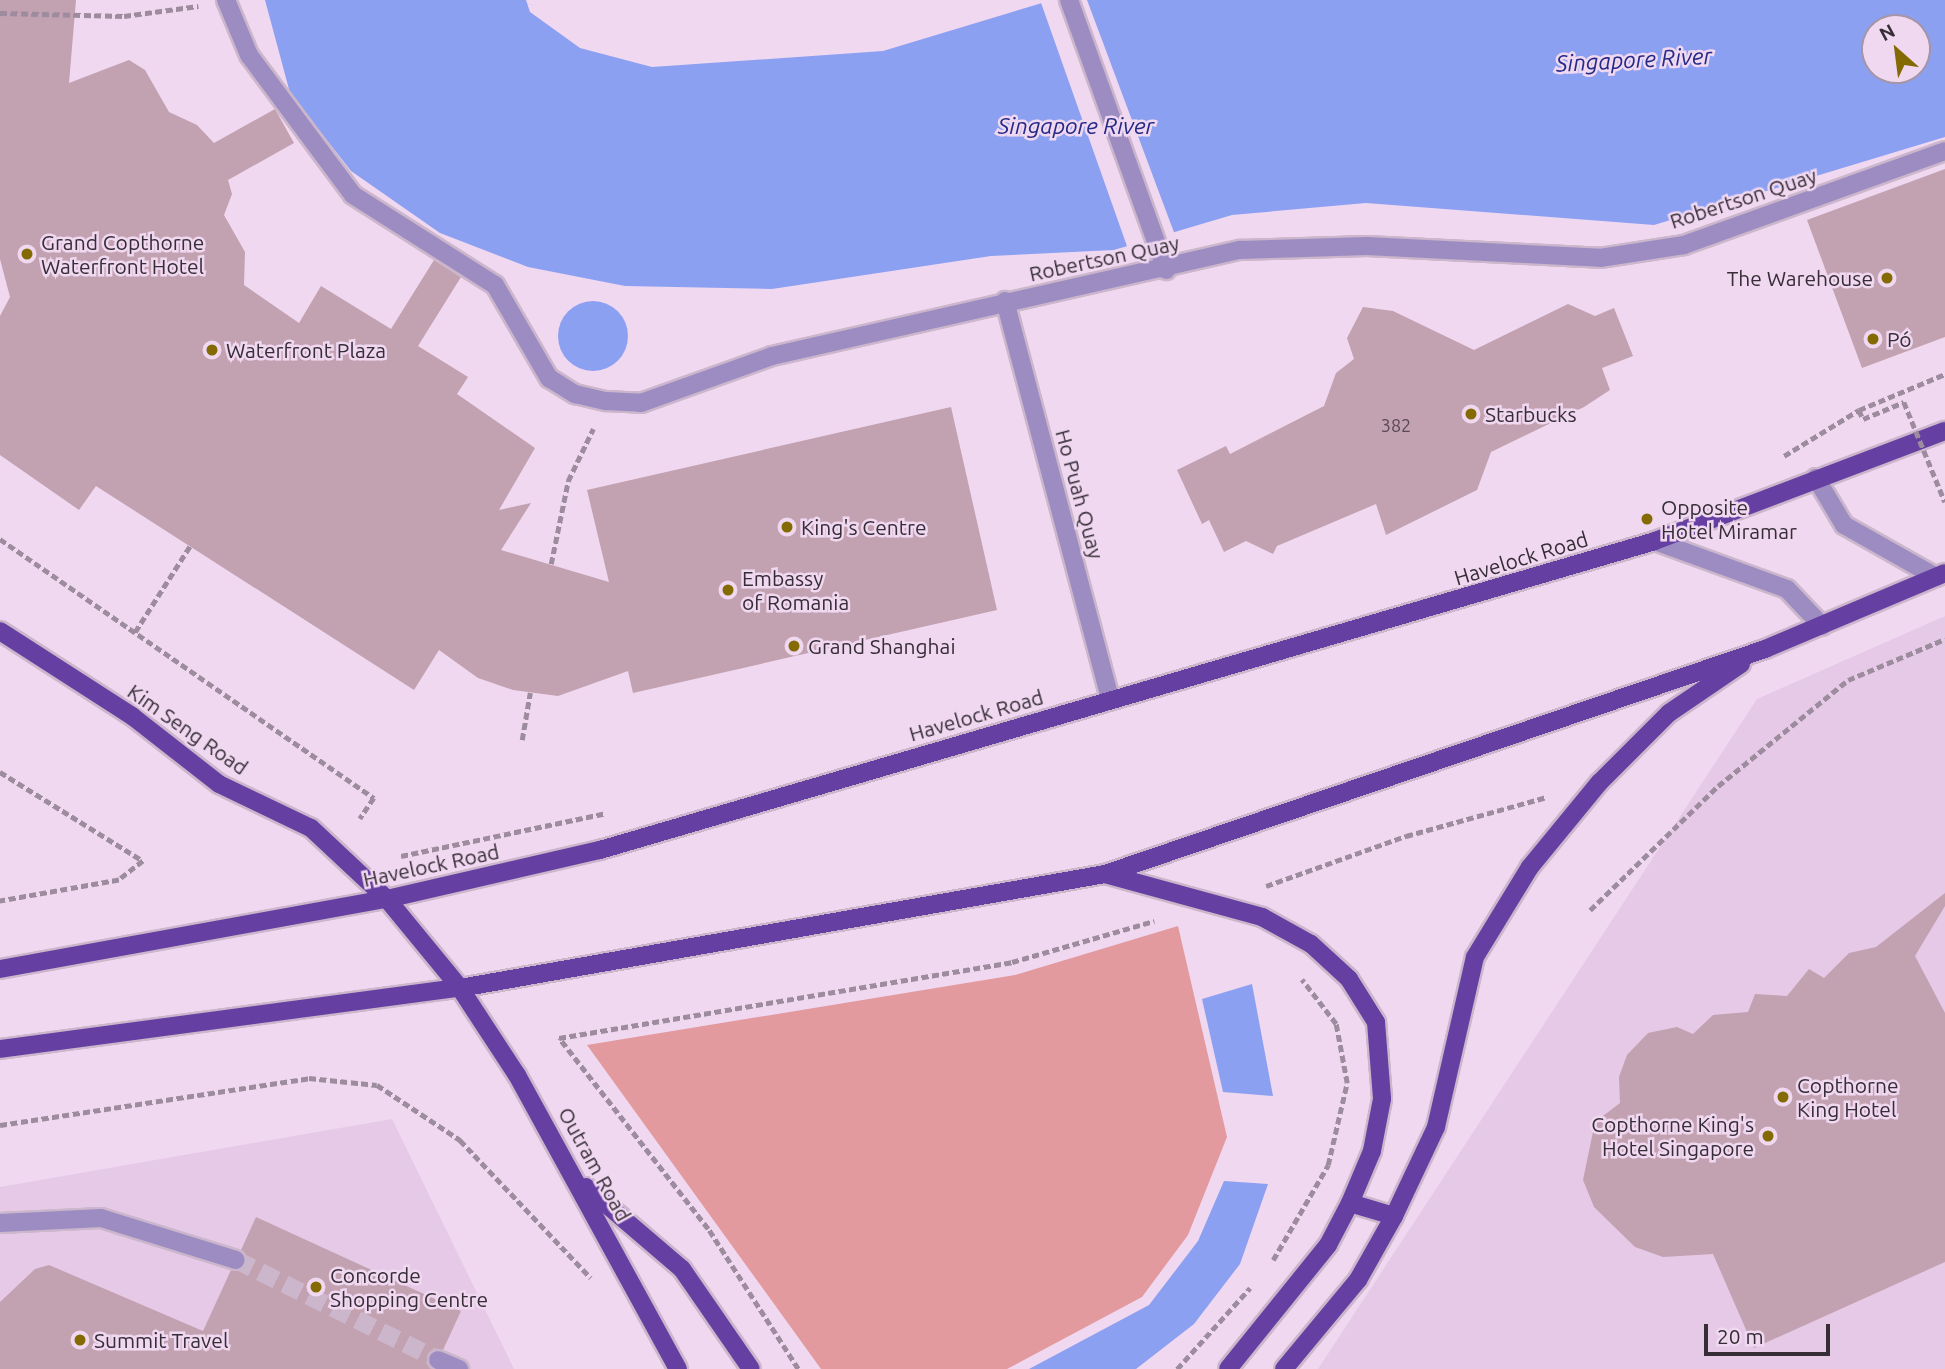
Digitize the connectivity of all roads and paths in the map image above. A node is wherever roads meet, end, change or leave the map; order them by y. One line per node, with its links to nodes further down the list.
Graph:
1 (1069, 0): 5 (street)
2 (219, 1): 3 (path); 8 (street, Robertson Quay)
3 (0, 13)
4 (1945, 151): 5 (street, Robertson Quay)
5 (1166, 270): 6 (street, Robertson Quay)
6 (1006, 301): 8 (street, Robertson Quay); 23 (street, Ho Puah Quay)
7 (1945, 374): 11 (path, bridge)
8 (606, 401): 15 (path)
9 (1945, 431): 10 (main road, Havelock Road)
10 (1816, 478): 13 (main road, Havelock Road); 16 (street)
11 (1945, 502)
12 (0, 539): 19 (path)
13 (1655, 541): 17 (street); 23 (main road, Havelock Road)
14 (190, 546): 19 (path)
15 (551, 565)
16 (1941, 575): 17 (main road)
17 (1822, 626): 21 (main road)
18 (0, 631): 29 (main road, Kim Seng Road)
19 (135, 632): 27 (path)
20 (1945, 639): 32 (path)
21 (1765, 649): 26 (main road); 28 (main road)
22 (530, 693): 24 (path)
23 (1110, 699): 29 (main road, Havelock Road)
24 (522, 740)
25 (0, 772): 30 (path)
26 (1599, 783): 31 (path); 41 (main road)
27 (360, 819)
28 (1105, 874): 31 (main road); 36 (main road)
29 (387, 900): 34 (main road, Havelock Road); 36 (main road, Kim Seng Road)
30 (0, 901)
31 (1217, 903): 40 (main road)
32 (1590, 910)
33 (1169, 916): 51 (path)
34 (0, 969)
35 (1297, 974): 44 (path)
36 (460, 988): 37 (main road); 39 (main road, Outram Road)
37 (0, 1049)
38 (0, 1125): 45 (path)
39 (580, 1183): 48 (main road, Outram Road); 50 (main road)
40 (1350, 1203): 41 (main road); 53 (main road)
41 (1394, 1216): 54 (main road)
42 (0, 1223): 43 (street)
43 (236, 1260)
44 (1264, 1272)
45 (593, 1281)
46 (1255, 1281): 52 (path)
47 (438, 1360): 49 (street)
48 (677, 1368)
49 (459, 1369)
50 (751, 1369)
51 (797, 1369)
52 (1177, 1369)
53 (1228, 1369)
54 (1284, 1369)

